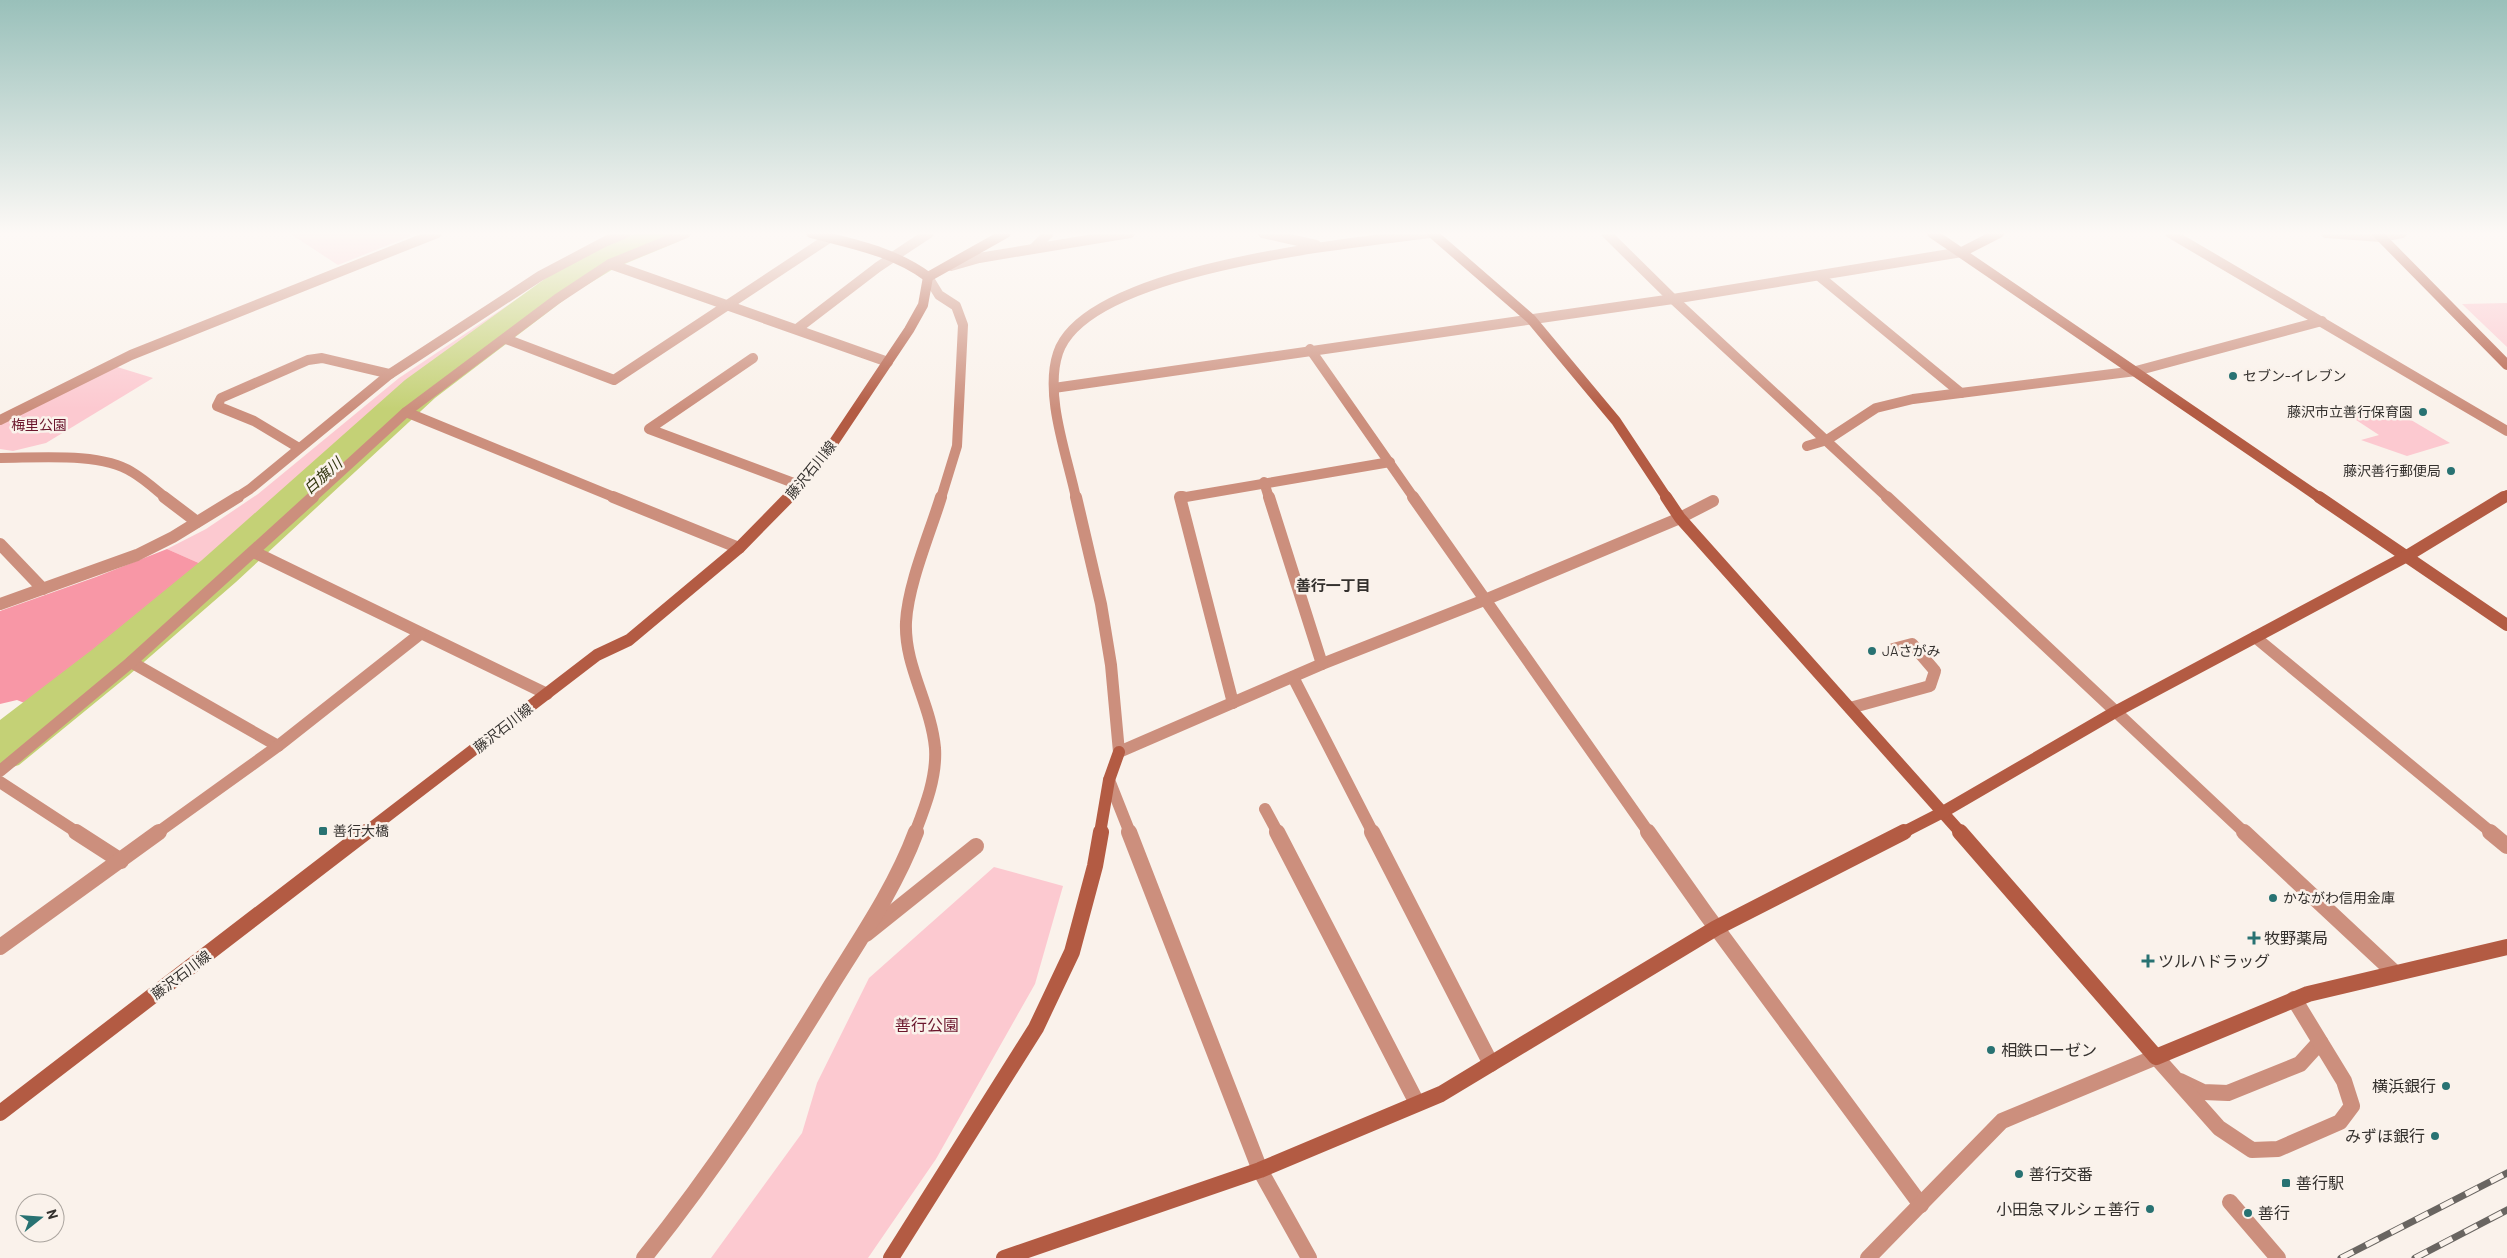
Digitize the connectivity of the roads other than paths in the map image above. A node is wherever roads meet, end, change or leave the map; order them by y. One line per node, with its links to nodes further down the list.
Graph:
1 (290, 292): 32 (street)
2 (516, 292): 28 (street)
3 (569, 292): 22 (street)
4 (691, 292): 18 (street)
5 (746, 292): 18 (street)
6 (847, 292): 21 (street)
7 (927, 292): 25 (street, 藤沢石川線)
8 (938, 292): 74 (street)
9 (1132, 292): 29 (street)
10 (1499, 292): 19 (street)
11 (1666, 292): 17 (street)
12 (1719, 292): 17 (street)
13 (1838, 292): 30 (street)
14 (2020, 292): 27 (street)
15 (2271, 292): 20 (street)
16 (2435, 292): 26 (street)
17 (1673, 299): 19 (street); 34 (street)
18 (727, 304): 21 (street); 22 (street)
19 (1531, 319): 23 (street); 43 (street)
20 (2322, 321): 27 (street); 33 (street)
21 (797, 329): 25 (street)
22 (506, 339): 31 (street)
23 (1310, 349): 29 (street); 38 (street)
24 (752, 358): 40 (street)
25 (888, 362): 40 (street, 藤沢石川線)
26 (2507, 365)
27 (2136, 371): 30 (street); 48 (street)
28 (390, 374): 36 (street); 36 (street)
29 (1054, 388): 64 (street)
30 (1961, 393): 34 (street)
31 (406, 412): 46 (street); 47 (street)
32 (0, 420)
33 (2507, 431)
34 (1827, 440): 35 (street); 62 (street)
35 (1807, 446)
36 (299, 448): 44 (street)
37 (0, 458): 44 (street)
38 (1390, 462): 39 (street); 50 (street)
39 (1264, 482): 57 (street); 60 (street)
40 (799, 485): 46 (street, 藤沢石川線)
41 (2507, 495): 48 (street)
42 (1713, 501): 43 (street)
43 (1680, 518): 50 (street); 61 (street)
44 (197, 522): 49 (street)
45 (0, 544): 49 (street)
46 (739, 548): 59 (street, 藤沢石川線)
47 (254, 552): 53 (street); 56 (street)
48 (2407, 556): 52 (street); 54 (street)
49 (43, 589): 51 (street)
50 (1488, 599): 57 (street); 73 (street)
51 (0, 604)
52 (2507, 625)
53 (420, 634): 59 (street); 63 (street)
54 (2255, 637): 62 (street); 71 (street)
55 (1893, 649): 61 (street)
56 (131, 662): 63 (street); 65 (street)
57 (1322, 664): 58 (street)
58 (1293, 677): 60 (street); 81 (street)
59 (548, 694): 84 (street, 藤沢石川線)
60 (1233, 703): 64 (street)
61 (1850, 708): 69 (street)
62 (2115, 712): 69 (street); 77 (street)
63 (278, 746): 72 (street)
64 (1119, 752): 66 (street)
65 (0, 771)
66 (1110, 780): 85 (street); 89 (street)
67 (0, 782): 72 (street)
68 (1265, 809): 83 (street)
69 (1943, 812): 73 (street); 80 (street)
70 (976, 846): 74 (street)
71 (2507, 846)
72 (121, 861): 75 (street)
73 (1716, 928): 81 (street); 87 (street)
74 (860, 938): 88 (street)
75 (0, 947)
76 (2507, 947): 77 (street)
77 (2395, 973): 78 (street)
78 (2294, 999): 79 (street); 80 (street)
79 (2320, 1042): 82 (street); 82 (street)
80 (2156, 1057): 82 (street); 87 (street)
81 (1491, 1064): 83 (street)
82 (2176, 1079)
83 (1417, 1104): 85 (street)
84 (0, 1113)
85 (1260, 1170): 90 (street); 91 (street)
86 (2230, 1202): 93 (street)
87 (1920, 1206): 92 (street)
88 (644, 1258)
89 (891, 1258)
90 (1004, 1258)
91 (1309, 1258)
92 (1868, 1258)
93 (2278, 1258)

